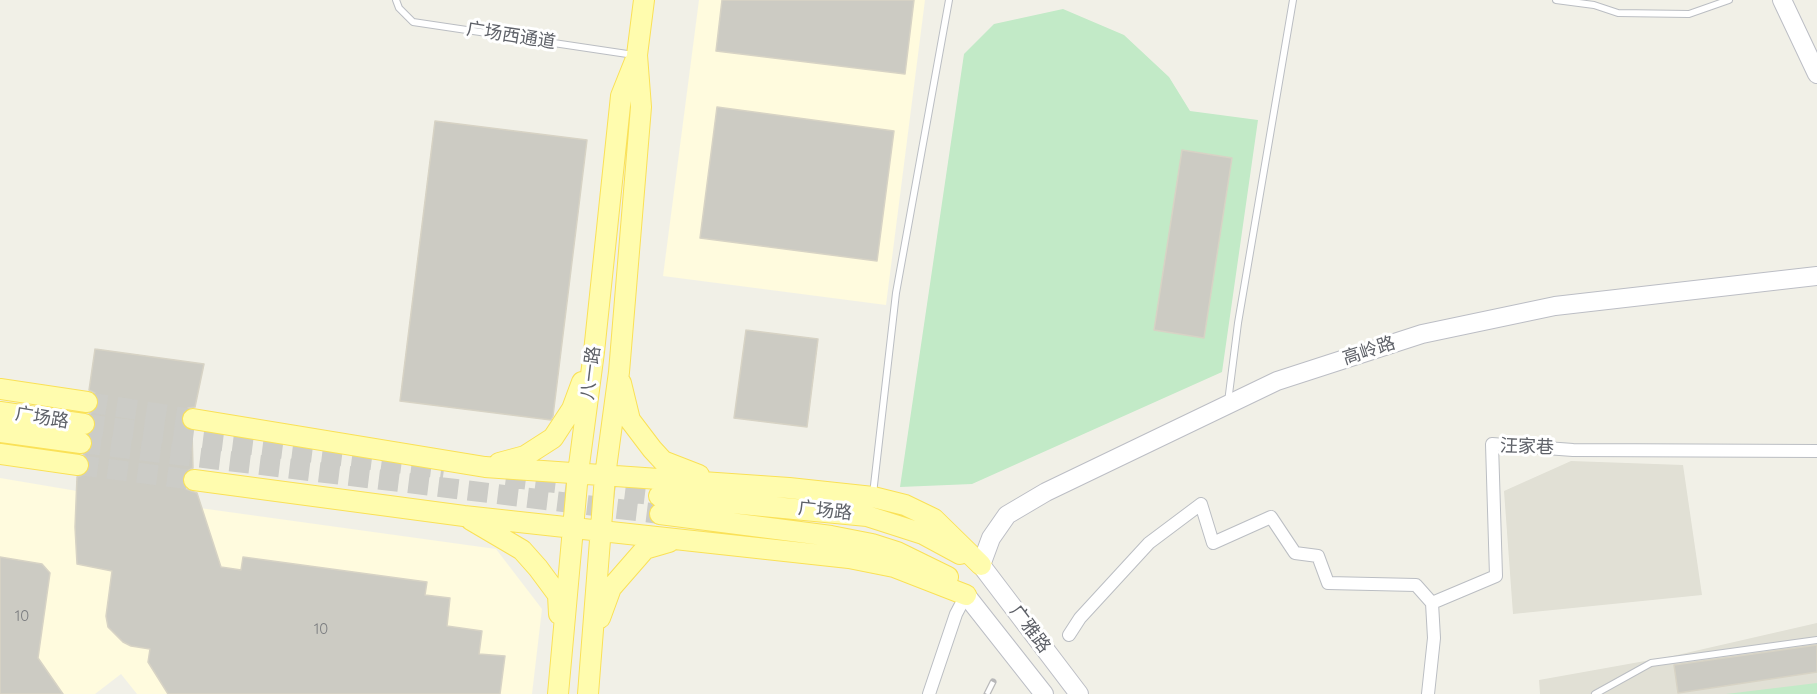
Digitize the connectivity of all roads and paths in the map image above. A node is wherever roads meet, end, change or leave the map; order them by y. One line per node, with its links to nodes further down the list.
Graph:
1 (396, 0): 8 (lane, 广场西通道)
2 (644, 0): 8 (main road, 八一路)
3 (949, 0): 27 (lane)
4 (1293, 0): 15 (lane)
5 (1556, 0): 6 (lane)
6 (1729, 0)
7 (1782, 0): 9 (street)
8 (637, 55): 11 (main road, 八一路); 12 (main road, 八一路)
9 (1817, 74)
10 (1817, 276): 15 (street, 高岭路)
11 (594, 352): 22 (main road); 23 (main road, 八一路)
12 (619, 372): 24 (main road, 八一路); 26 (main road)
13 (0, 389): 14 (main road)
14 (87, 402)
15 (1228, 404): 32 (street, 高岭路)
16 (0, 412): 18 (main road, 广场路)
17 (193, 418): 22 (main road)
18 (0, 432)
19 (1817, 451): 34 (street, 汪家巷)
20 (0, 454): 21 (main road)
21 (78, 465)
22 (485, 467): 23 (main road)
23 (578, 473): 24 (main road); 29 (main road, 八一路)
24 (605, 476): 26 (main road); 30 (main road, 八一路)
25 (194, 480): 28 (main road)
26 (728, 485): 27 (main road)
27 (873, 497): 32 (main road)
28 (464, 516): 29 (main road); 38 (main road)
29 (572, 528): 30 (main road); 38 (main road, 八一路)
30 (601, 532): 31 (main road); 36 (main road, 八一路)
31 (680, 539): 33 (main road); 36 (main road)
32 (981, 565): 33 (main road, 广场路); 43 (street, 广雅路)
33 (966, 595): 41 (street); 42 (street, 广雅路)
34 (1432, 603): 35 (street); 44 (street)
35 (1069, 635)
36 (592, 640): 40 (main road, 八一路)
37 (1817, 640): 45 (lane)
38 (562, 642): 39 (main road, 八一路)
39 (558, 694)
40 (588, 694)
41 (928, 694)
42 (1044, 694)
43 (1079, 694)
44 (1428, 694)
45 (1595, 694)

